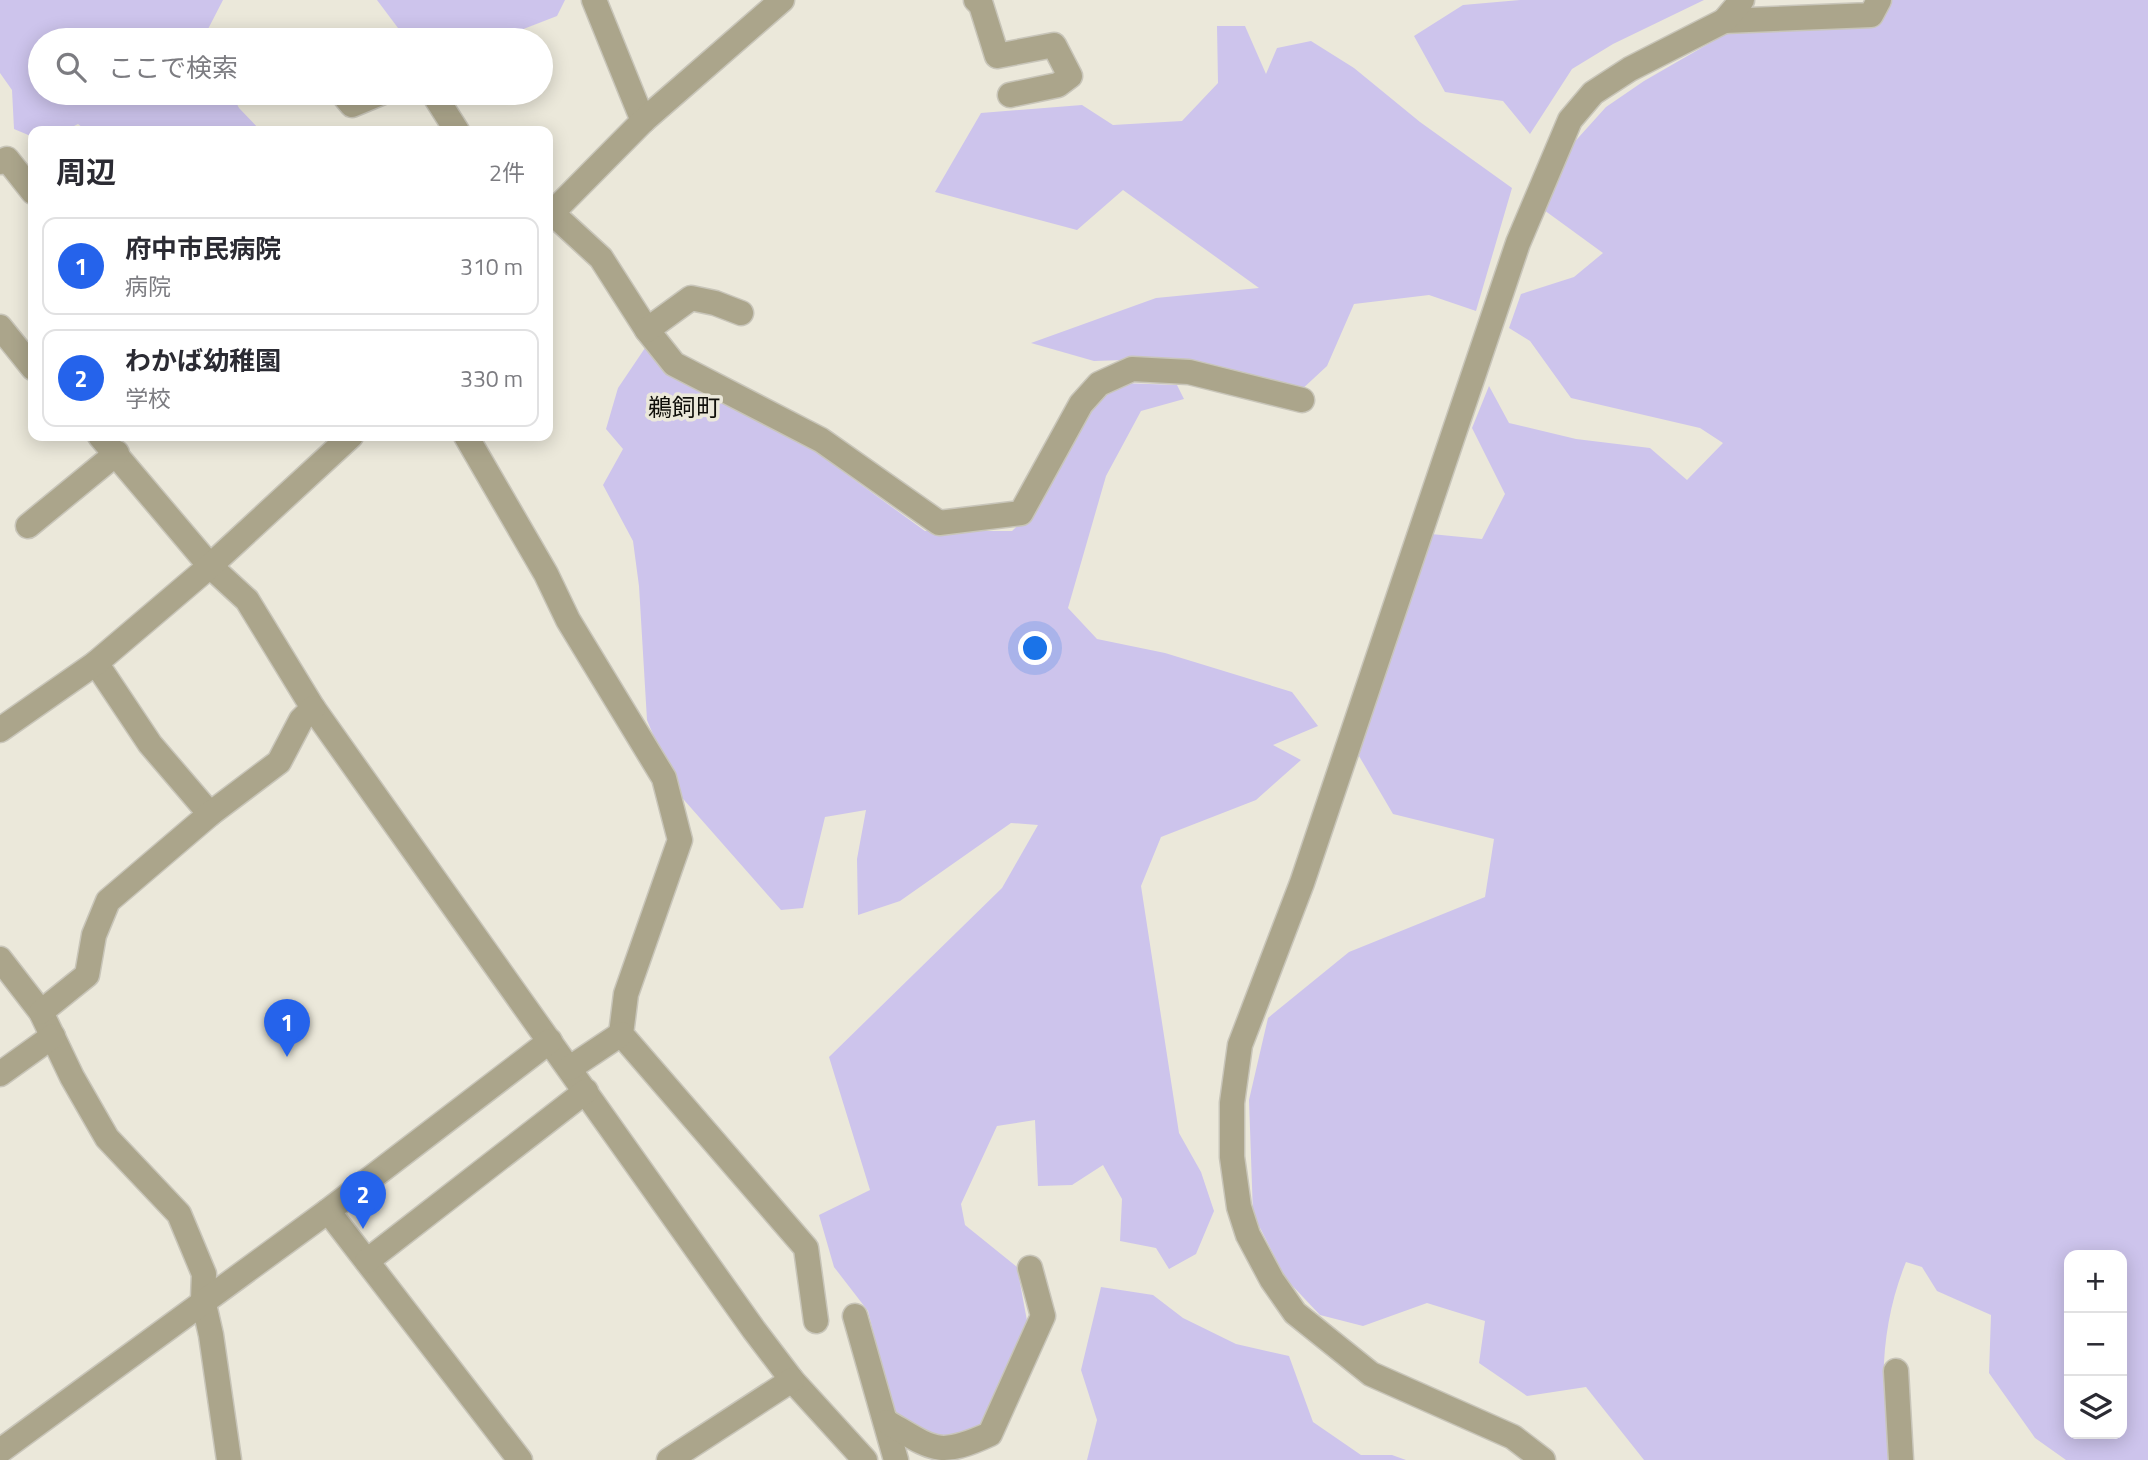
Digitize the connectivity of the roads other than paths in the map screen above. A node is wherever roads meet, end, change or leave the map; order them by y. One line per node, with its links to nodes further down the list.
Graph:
1 (594, 0): 8 (street)
2 (782, 0): 8 (street)
3 (976, 0): 6 (street)
4 (1880, 0): 5 (street)
5 (1734, 11): 51 (street)
6 (1010, 95)
7 (441, 105): 9 (street)
8 (643, 121): 12 (street)
9 (454, 126)
10 (0, 162): 11 (street)
11 (28, 186)
12 (553, 211)
13 (553, 218): 16 (street)
14 (741, 313): 16 (street)
15 (0, 327): 17 (street)
16 (647, 330): 18 (street)
17 (28, 362)
18 (1301, 400)
19 (346, 441): 23 (street)
20 (469, 441): 30 (street)
21 (108, 444): 22 (street); 23 (street)
22 (28, 526)
23 (210, 566): 24 (street); 25 (street)
24 (96, 663): 26 (street); 27 (street)
25 (313, 708): 27 (street); 32 (street)
26 (0, 730)
27 (211, 814): 29 (street)
28 (0, 958): 29 (street)
29 (41, 1012): 31 (street)
30 (621, 1034): 33 (street); 41 (street)
31 (53, 1036): 34 (street); 39 (street)
32 (550, 1041): 33 (street); 36 (street)
33 (570, 1068): 35 (street)
34 (0, 1074)
35 (586, 1091): 37 (street); 43 (street)
36 (328, 1210): 37 (street); 39 (street)
37 (366, 1261): 47 (street)
38 (1030, 1268): 44 (street)
39 (203, 1300): 45 (street); 46 (street)
40 (855, 1316): 44 (street)
41 (816, 1321)
42 (1896, 1371): 52 (street)
43 (792, 1380): 48 (street); 49 (street)
44 (887, 1422): 50 (street)
45 (0, 1451)
46 (229, 1460)
47 (520, 1460)
48 (669, 1460)
49 (865, 1460)
50 (896, 1460)
51 (1543, 1460)
52 (1901, 1460)

